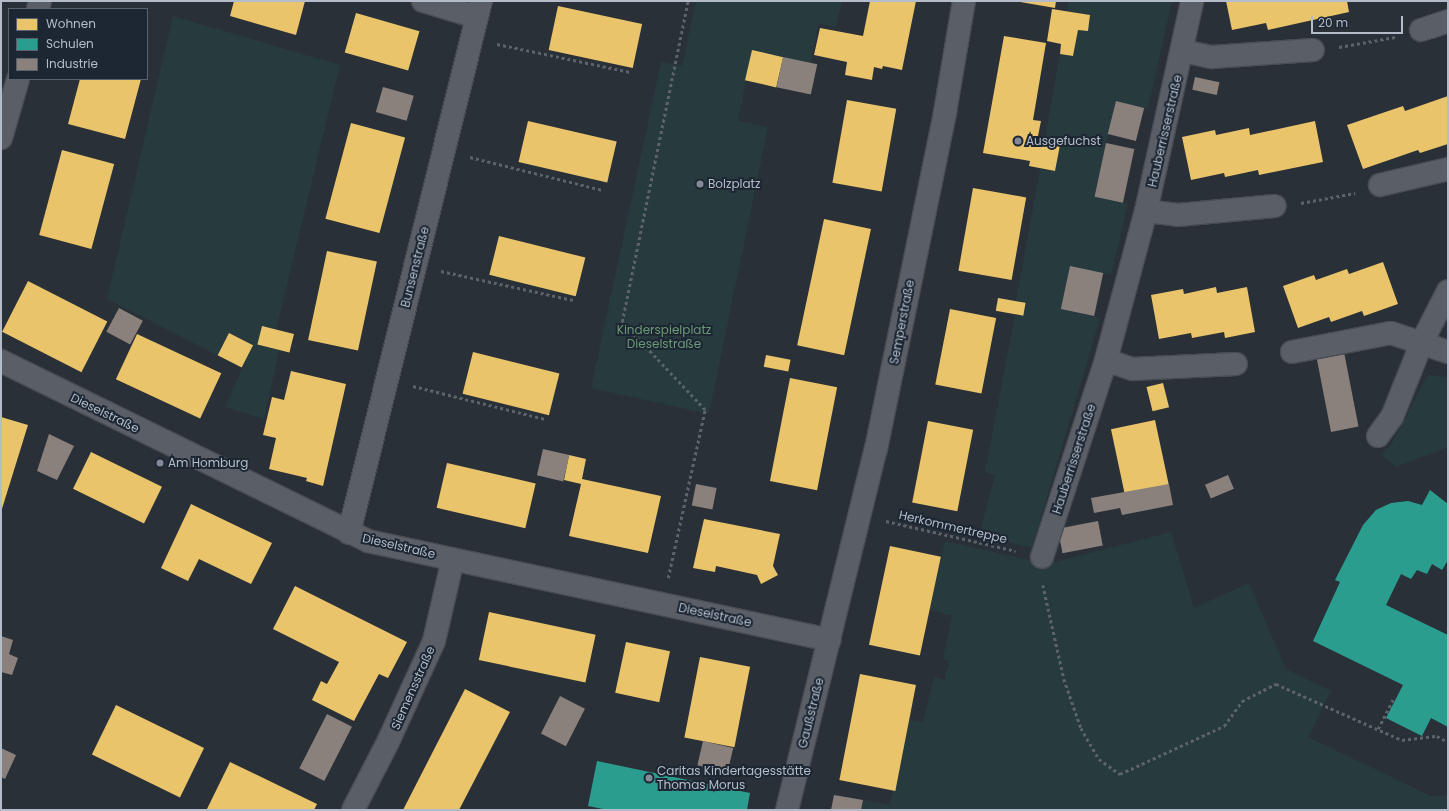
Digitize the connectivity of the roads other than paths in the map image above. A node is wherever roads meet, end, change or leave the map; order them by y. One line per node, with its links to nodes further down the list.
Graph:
1 (422, 1): 4 (street)
2 (964, 1): 26 (street, Semperstraße)
3 (1192, 1): 8 (street, Hauberrisserstraße)
4 (478, 9): 23 (street, Bunsenstraße)
5 (1448, 21): 6 (street)
6 (1421, 30)
7 (1313, 50): 8 (street)
8 (1183, 51): 14 (street, Hauberrisserstraße)
9 (18, 80): 10 (street)
10 (1, 138)
11 (1448, 169): 12 (street)
12 (1380, 186)
13 (1275, 206): 14 (street)
14 (1146, 211): 19 (street, Hauberrisserstraße)
15 (1448, 291): 16 (street)
16 (1422, 342): 17 (street); 18 (street); 22 (street)
17 (1292, 352)
18 (1448, 352)
19 (1106, 360): 21 (street); 24 (street, Hauberrisserstraße)
20 (1, 361): 23 (street, Dieselstraße)
21 (1236, 364)
22 (1378, 436)
23 (349, 533): 25 (street, Dieselstraße)
24 (1042, 557)
25 (453, 559): 26 (street, Dieselstraße); 27 (street, Siemensstraße)
26 (829, 640): 28 (street, Gaußstraße)
27 (353, 810)
28 (787, 810)

